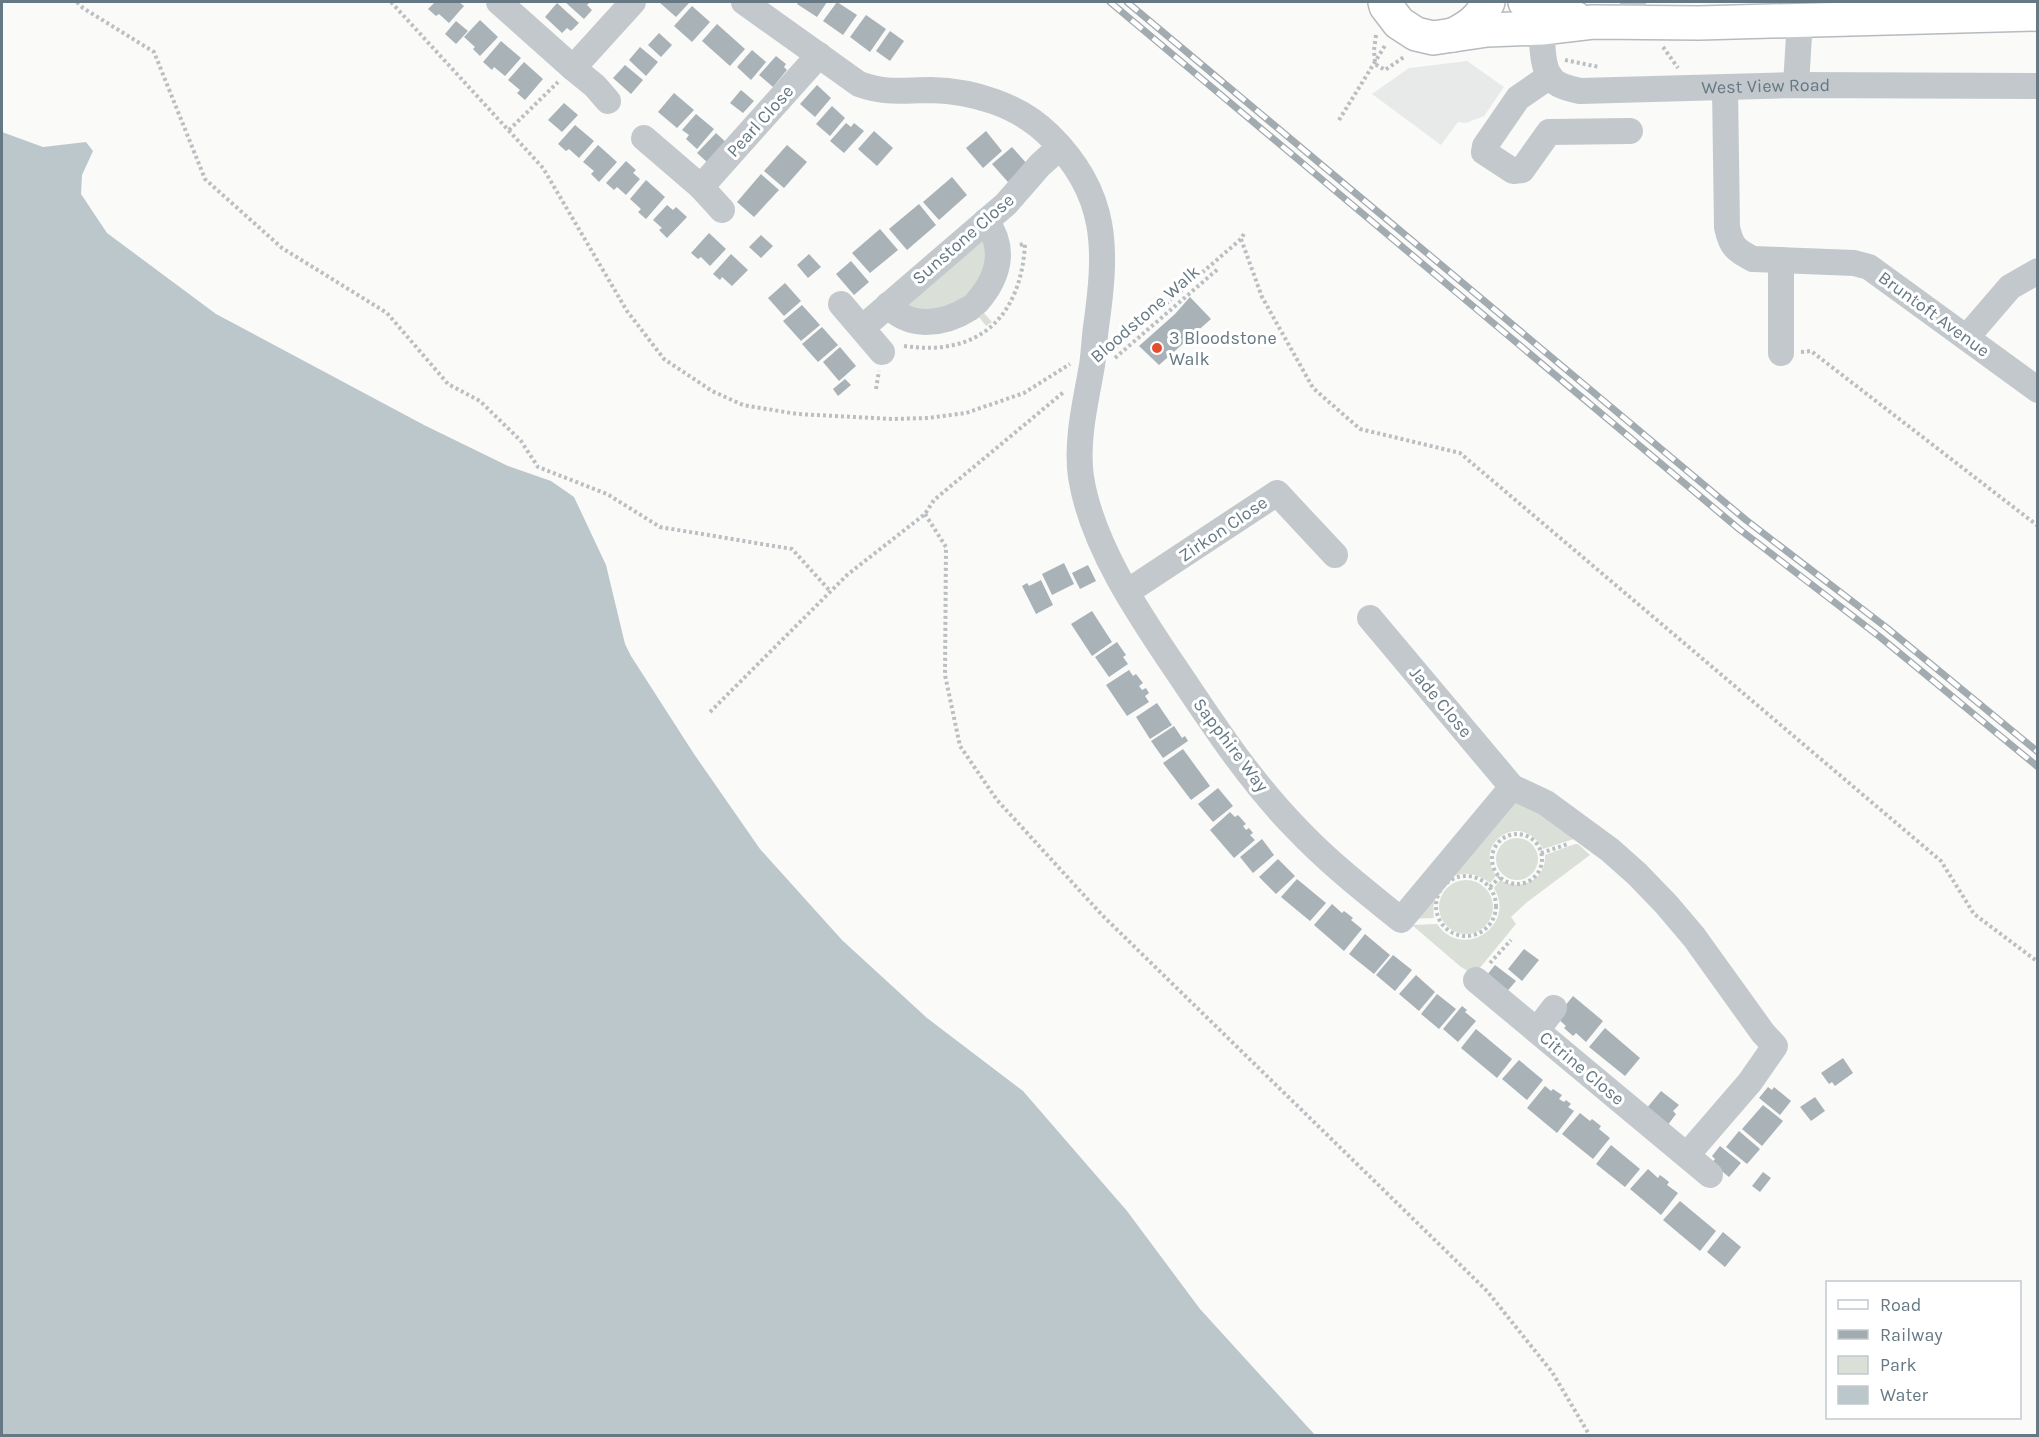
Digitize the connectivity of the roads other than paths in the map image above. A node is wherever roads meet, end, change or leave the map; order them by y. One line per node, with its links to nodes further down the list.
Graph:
1 (499, 2): 12 (street)
2 (633, 2): 12 (street)
3 (744, 2): 11 (street, Sapphire Way)
4 (1488, 2): 10 (main road)
5 (1392, 12): 10 (main road)
6 (1632, 12): 7 (main road); 9 (main road)
7 (1536, 13): 10 (main road); 13 (street)
8 (2037, 14): 9 (main road)
9 (1800, 19): 14 (street)
10 (1452, 36)
11 (819, 55): 20 (street, Sapphire Way); 21 (street, Pearl Close)
12 (566, 75): 17 (street)
13 (1550, 76): 16 (street, West View Road); 18 (street)
14 (1796, 85): 15 (street, West View Road); 16 (street, West View Road)
15 (2037, 86)
16 (1725, 88): 24 (street, Bruntoft Avenue)
17 (602, 94)
18 (1630, 131)
19 (644, 138): 21 (street)
20 (1060, 147): 23 (street, Sunstone Close); 34 (street, Sapphire Way)
21 (701, 187): 22 (street)
22 (722, 210)
23 (986, 221): 27 (street, Sunstone Close); 27 (street)
24 (1780, 260): 29 (street, Bruntoft Avenue); 31 (street)
25 (2037, 272): 29 (street)
26 (841, 304): 28 (street)
27 (888, 305): 28 (street, Sunstone Close)
28 (862, 328): 30 (street)
29 (1967, 337): 32 (street, Bruntoft Avenue)
30 (882, 352)
31 (1780, 353)
32 (2037, 390)
33 (1335, 555): 34 (street, Zirkon Close)
34 (1127, 592): 36 (street, Sapphire Way)
35 (1370, 618): 36 (street, Jade Close)
36 (1512, 787): 40 (street)
37 (1476, 980): 39 (street, Citrine Close)
38 (1554, 1008): 39 (street)
39 (1537, 1030): 40 (street, Citrine Close)
40 (1688, 1155): 41 (street, Citrine Close)
41 (1710, 1175)

